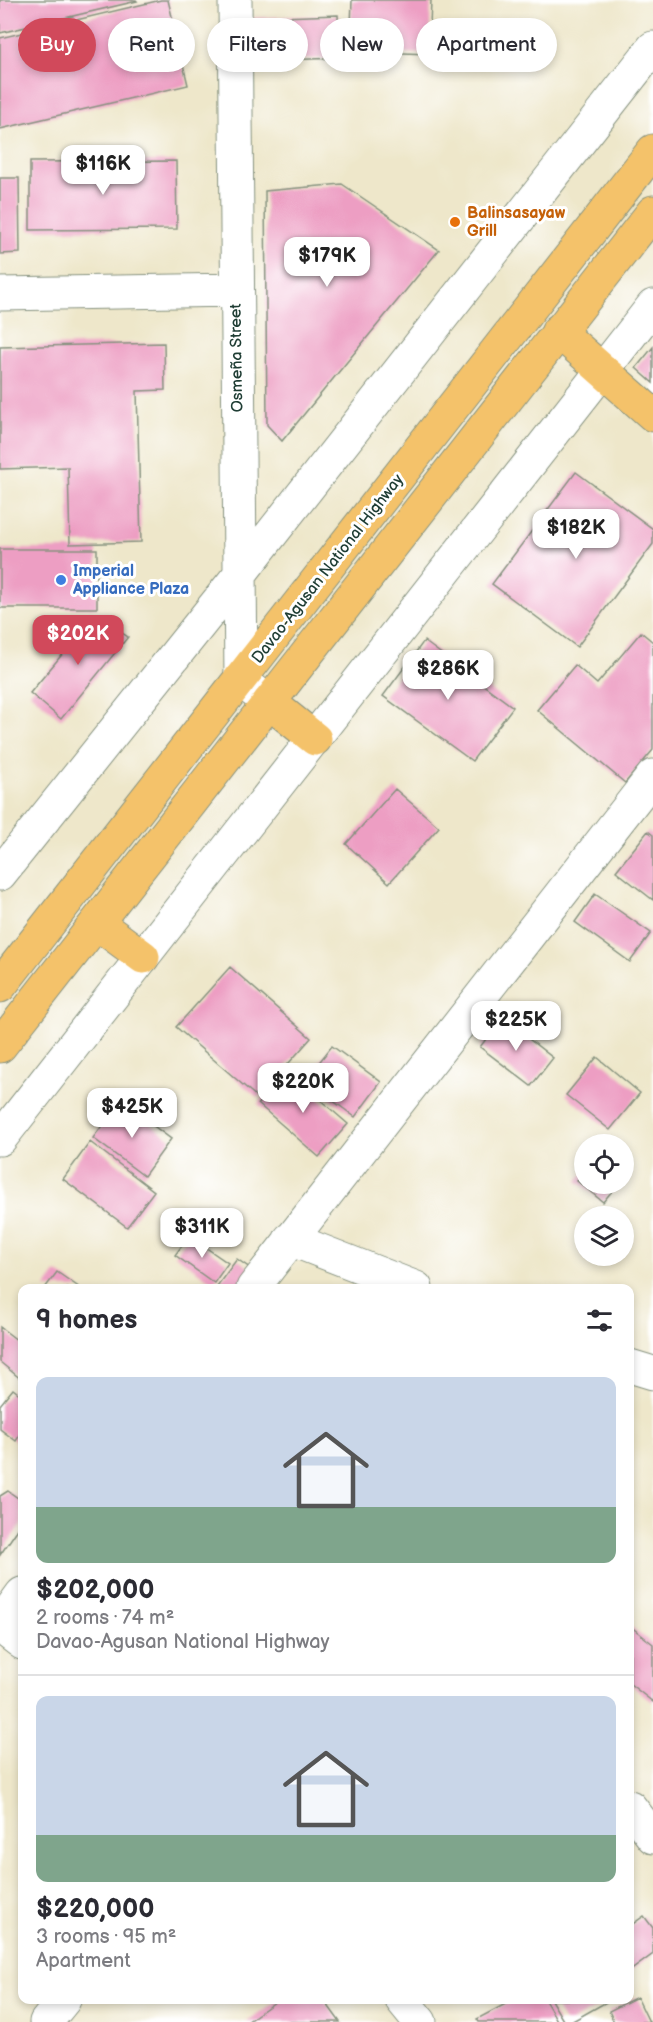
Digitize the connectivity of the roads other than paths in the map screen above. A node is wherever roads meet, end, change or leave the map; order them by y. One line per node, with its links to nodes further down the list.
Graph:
1 (235, 0): 5 (street, Osmeña Street)
2 (653, 48): 11 (street)
3 (653, 151): 12 (main road, Davao-Agusan National Highway)
4 (653, 212): 8 (main road)
5 (236, 290): 6 (street); 11 (street, Osmeña Street)
6 (0, 294)
7 (653, 306): 9 (street)
8 (558, 331): 9 (main road); 13 (main road)
9 (602, 371): 10 (main road); 14 (street)
10 (653, 416)
11 (240, 574): 12 (street, Osmeña Street); 16 (street)
12 (241, 681): 13 (street); 19 (main road, Davao-Agusan National Highway)
13 (269, 702): 14 (main road); 17 (main road)
14 (315, 739): 18 (street)
15 (653, 777): 22 (street)
16 (0, 874)
17 (97, 923): 18 (main road); 20 (main road)
18 (143, 957): 21 (street)
19 (0, 986)
20 (0, 1046)
21 (0, 1139)
22 (290, 1239): 23 (street); 24 (street)
23 (256, 1284)
24 (406, 1284)
25 (634, 1367): 26 (street)
26 (653, 1373)
27 (18, 1600): 28 (street)
28 (0, 1625): 29 (street)
29 (18, 1640)
30 (634, 1812): 31 (street)
31 (653, 1837)
32 (61, 2004): 34 (street)
33 (405, 2004): 35 (street)
34 (46, 2022)
35 (420, 2022)

